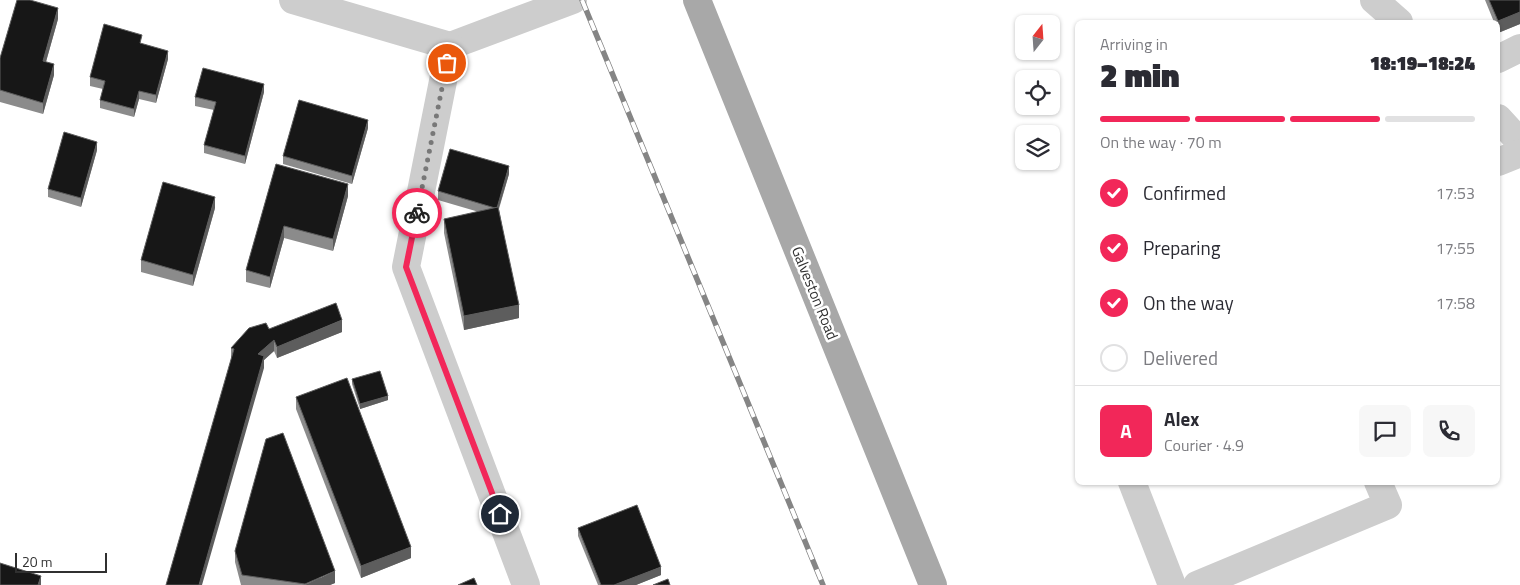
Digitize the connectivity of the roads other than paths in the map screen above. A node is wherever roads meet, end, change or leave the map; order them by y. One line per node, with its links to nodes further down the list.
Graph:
1 (293, 0): 6 (street)
2 (573, 0): 6 (street)
3 (697, 0): 16 (main road, Galveston Road)
4 (1374, 0): 5 (street)
5 (1397, 20)
6 (450, 46): 15 (street)
7 (1520, 48): 8 (street)
8 (1500, 59)
9 (1500, 120): 10 (street)
10 (1520, 142)
11 (1520, 153): 12 (street)
12 (1500, 161)
13 (1133, 485): 17 (street)
14 (1379, 485): 18 (street)
15 (526, 585)
16 (933, 585)
17 (1172, 585)
18 (1197, 585)

